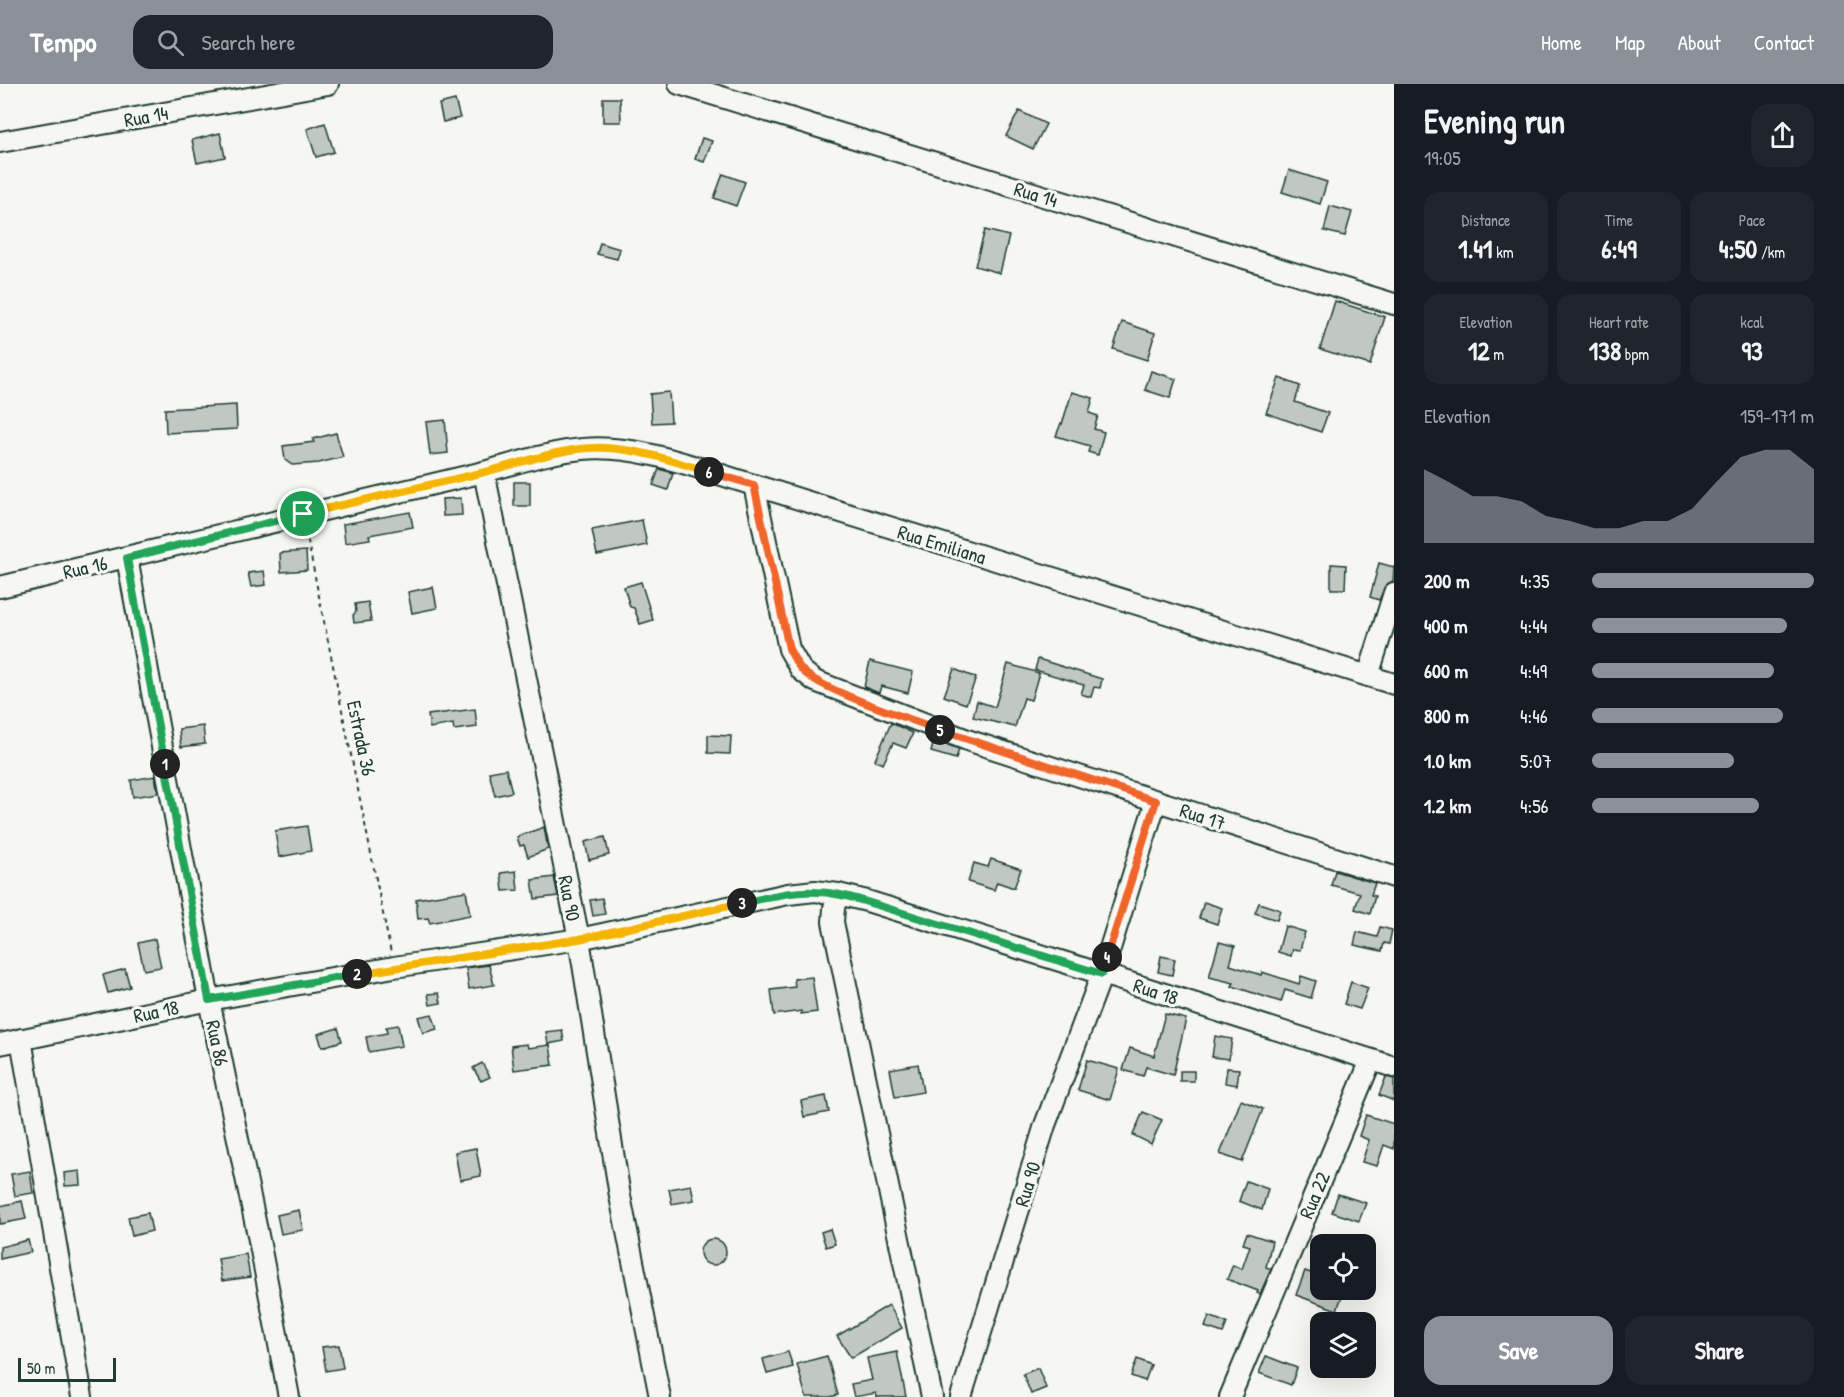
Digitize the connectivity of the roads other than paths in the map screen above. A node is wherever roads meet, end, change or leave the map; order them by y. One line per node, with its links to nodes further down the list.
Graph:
1 (328, 84): 3 (street, Rua 14)
2 (679, 84): 5 (street, Rua 14)
3 (286, 88): 4 (street, Rua 14)
4 (0, 142)
5 (1394, 304)
6 (484, 472): 7 (street, Rua Emiliana); 8 (street, Rua 16); 16 (street, Rua 90)
7 (754, 485): 11 (street, Rua Emiliana); 13 (street, Rua 17)
8 (127, 558): 9 (street, Rua 16); 18 (street, Rua 86)
9 (0, 587)
10 (1394, 593): 11 (street)
11 (1368, 676): 12 (street, Rua Emiliana)
12 (1394, 684)
13 (1156, 801): 14 (street, Rua 17); 17 (street, Rua 90)
14 (1394, 877)
15 (838, 894): 16 (street, Rua 18); 17 (street, Rua 18); 26 (street)
16 (579, 939): 18 (street, Rua 18); 25 (street, Rua 90)
17 (1102, 974): 21 (street, Rua 18); 27 (street, Rua 90)
18 (209, 1000): 19 (street, Rua 18); 24 (street, Rua 86)
19 (21, 1039): 20 (street, Rua 18); 23 (street)
20 (0, 1044)
21 (1371, 1060): 22 (street, Rua 18); 28 (street, Rua 22)
22 (1394, 1067)
23 (82, 1397)
24 (289, 1397)
25 (660, 1397)
26 (932, 1397)
27 (961, 1397)
28 (1230, 1397)

